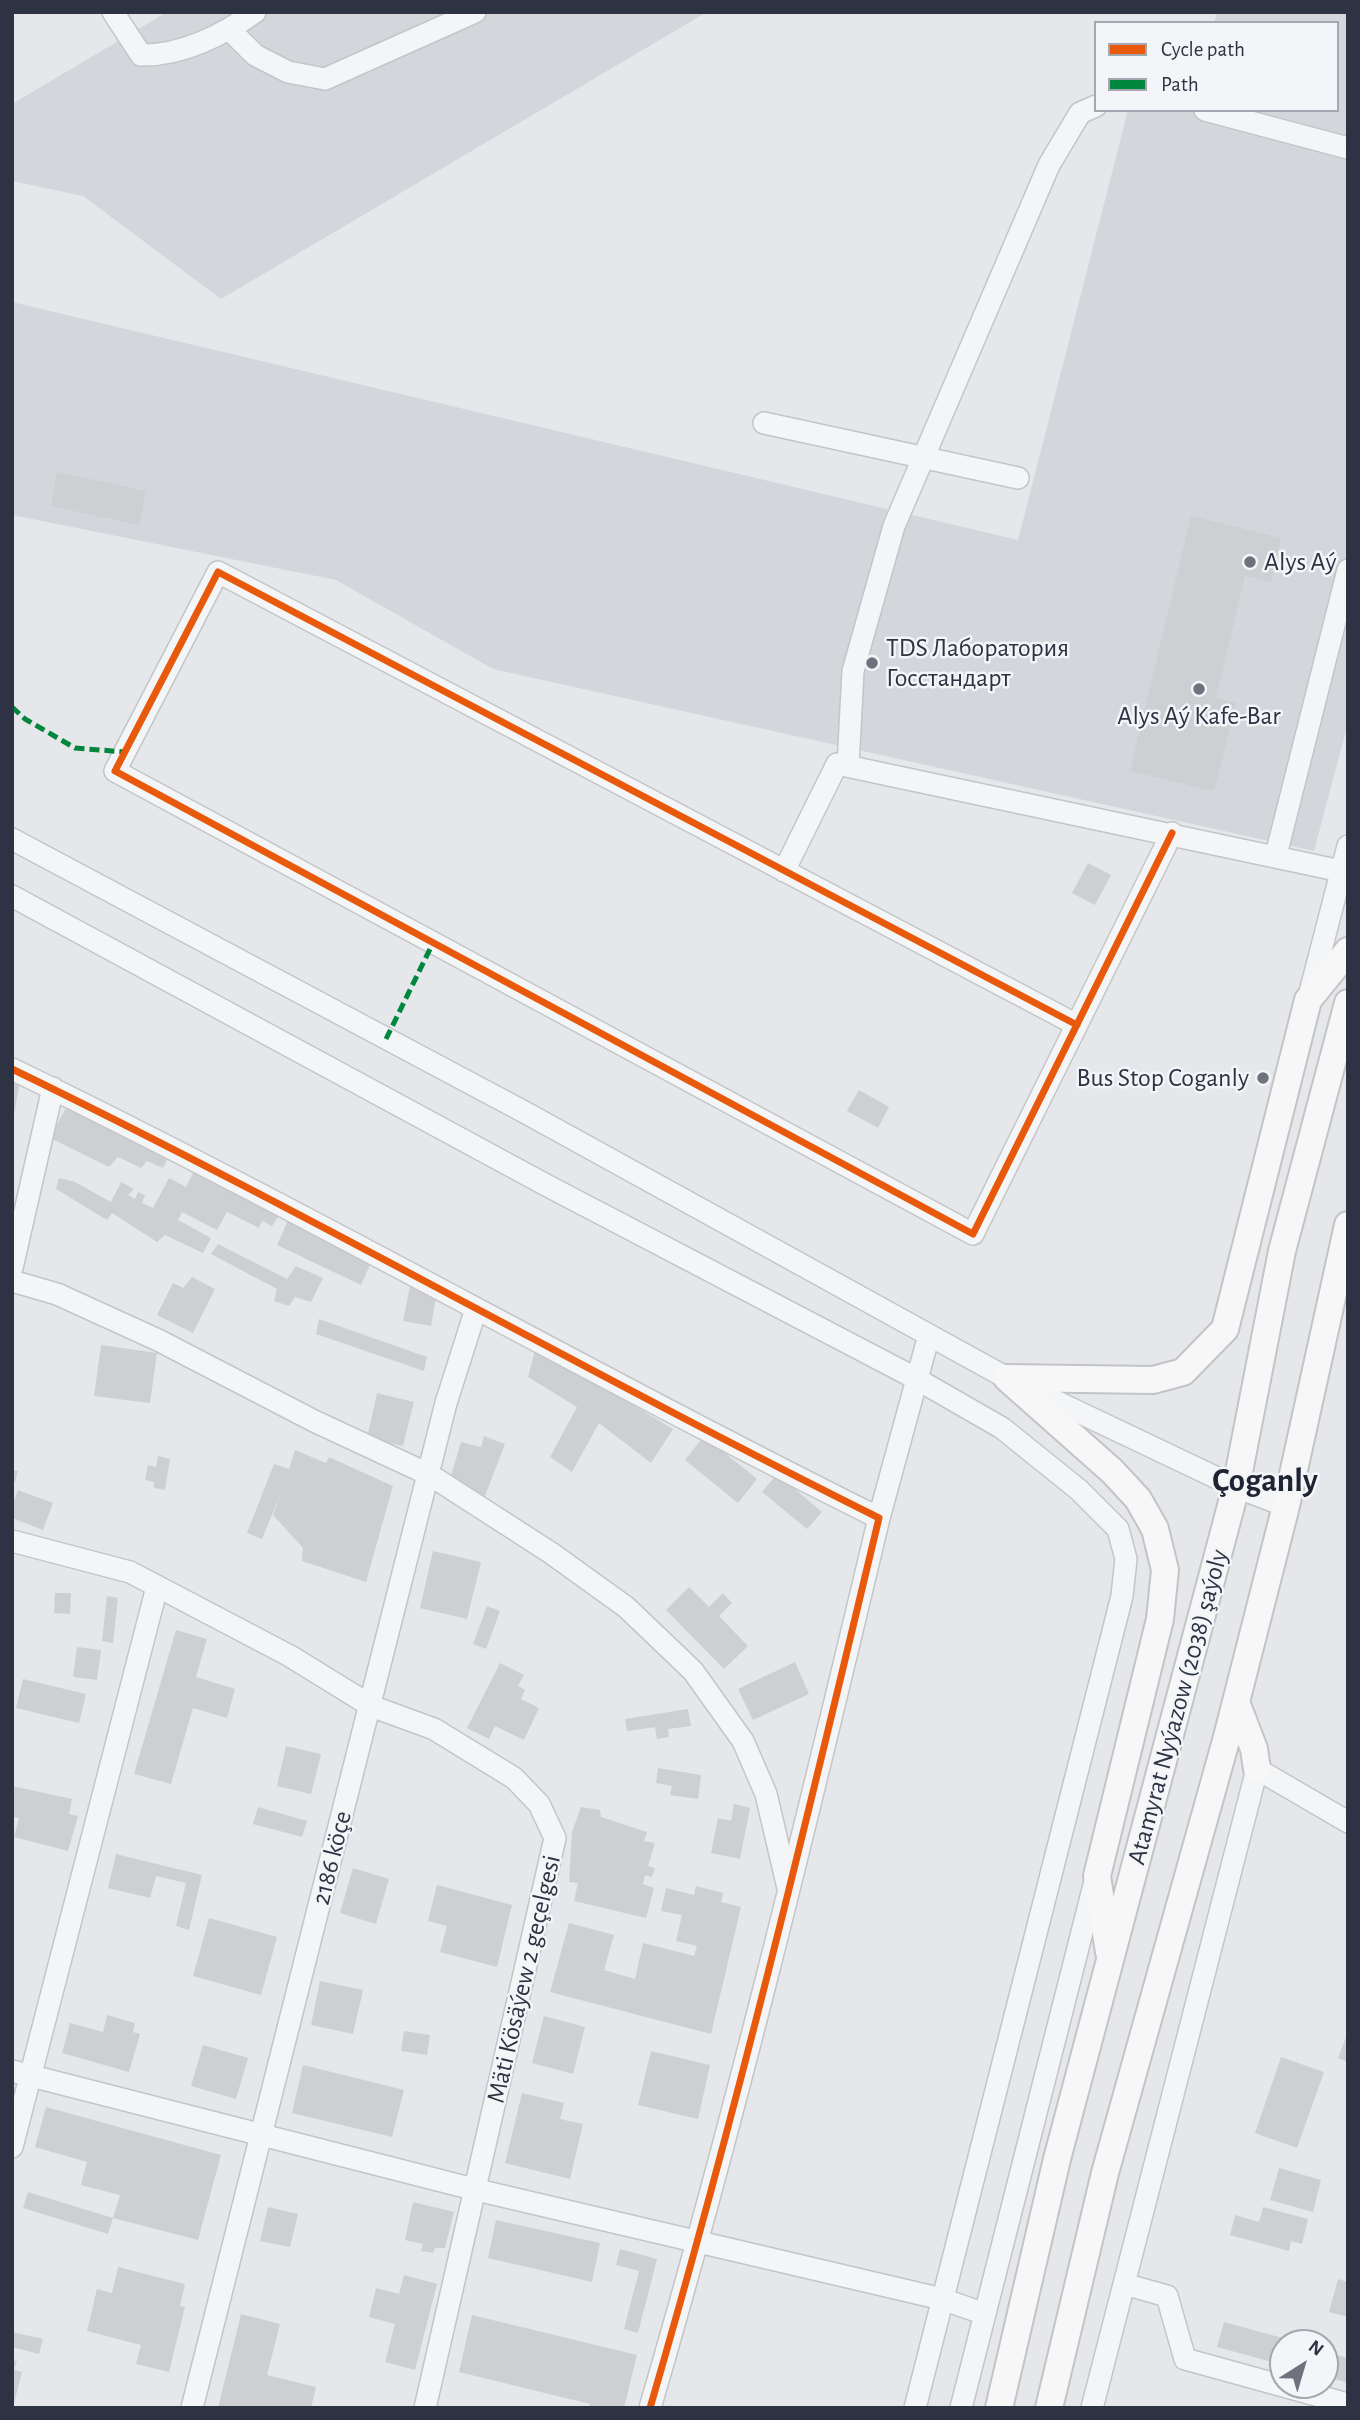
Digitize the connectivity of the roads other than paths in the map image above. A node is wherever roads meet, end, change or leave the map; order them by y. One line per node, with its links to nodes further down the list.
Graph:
1 (113, 12): 4 (street)
2 (255, 12): 4 (street)
3 (475, 12): 4 (street)
4 (230, 30)
5 (1094, 107): 9 (street)
6 (1213, 112): 7 (street)
7 (1348, 148)
8 (764, 423): 9 (street)
9 (925, 456): 10 (street); 12 (street)
10 (1018, 478)
11 (1348, 570): 16 (street)
12 (848, 766): 13 (street); 17 (street)
13 (1172, 833): 16 (street); 23 (street)
14 (12, 839): 33 (street)
15 (1348, 846): 18 (street)
16 (1276, 855): 18 (street)
17 (784, 871): 23 (street); 23 (street)
18 (1341, 871): 21 (street)
19 (12, 896): 34 (street)
20 (1348, 951): 21 (main road)
21 (1308, 1000): 26 (main road)
22 (1348, 1003): 28 (main road, Atamyrat Nyýazow (2038) şaýoly)
23 (1077, 1025)
24 (12, 1069): 25 (street)
25 (53, 1088): 29 (street); 32 (street)
26 (1264, 1176): 28 (main road); 35 (main road)
27 (1348, 1225): 31 (main road, Atamyrat Nyýazow (2038) şaýoly)
28 (1282, 1251): 37 (main road, Atamyrat Nyýazow (2038) şaýoly)
29 (12, 1268)
30 (12, 1281): 36 (street)
31 (1339, 1292): 38 (main road, Atamyrat Nyýazow (2038) şaýoly)
32 (476, 1309): 36 (street, 2186 köçe); 39 (street)
33 (929, 1335): 34 (street); 35 (street)
34 (915, 1378): 39 (street); 57 (street)
35 (1007, 1378): 37 (street); 45 (main road)
36 (430, 1475): 44 (street, 2186 köçe); 49 (street)
37 (1236, 1487): 38 (street); 42 (main road, Atamyrat Nyýazow (2038) şaýoly)
38 (1286, 1506): 43 (main road, Atamyrat Nyýazow (2038) şaýoly)
39 (879, 1518): 49 (street)
40 (12, 1541): 41 (street, Mäti Kösäýew 2 geçelgesi)
41 (157, 1587): 44 (street, Mäti Kösäýew 2 geçelgesi); 51 (street)
42 (1192, 1657): 45 (main road); 50 (main road, Atamyrat Nyýazow (2038) şaýoly)
43 (1236, 1702): 46 (main road); 66 (main road, Atamyrat Nyýazow (2038) şaýoly)
44 (371, 1706): 52 (street, 2186 köçe); 54 (street, Mäti Kösäýew 2 geçelgesi)
45 (1131, 1739): 48 (main road)
46 (1257, 1769): 47 (street); 56 (street)
47 (1348, 1822)
48 (1097, 1876): 50 (main road); 58 (street)
49 (789, 1891): 55 (street)
50 (1110, 1961): 65 (main road, Atamyrat Nyýazow (2038) şaýoly)
51 (21, 2074): 52 (street); 53 (street)
52 (261, 2135): 54 (street); 60 (street, 2186 köçe)
53 (12, 2147)
54 (477, 2190): 55 (street); 61 (street, Mäti Kösäýew 2 geçelgesi)
55 (699, 2240): 57 (street); 62 (street)
56 (1124, 2284): 59 (street); 67 (street)
57 (942, 2299): 58 (street); 63 (street)
58 (985, 2314): 64 (street)
59 (1348, 2404)
60 (192, 2408)
61 (425, 2408)
62 (650, 2408)
63 (915, 2408)
64 (961, 2408)
65 (999, 2408)
66 (1049, 2408)
67 (1092, 2408)

